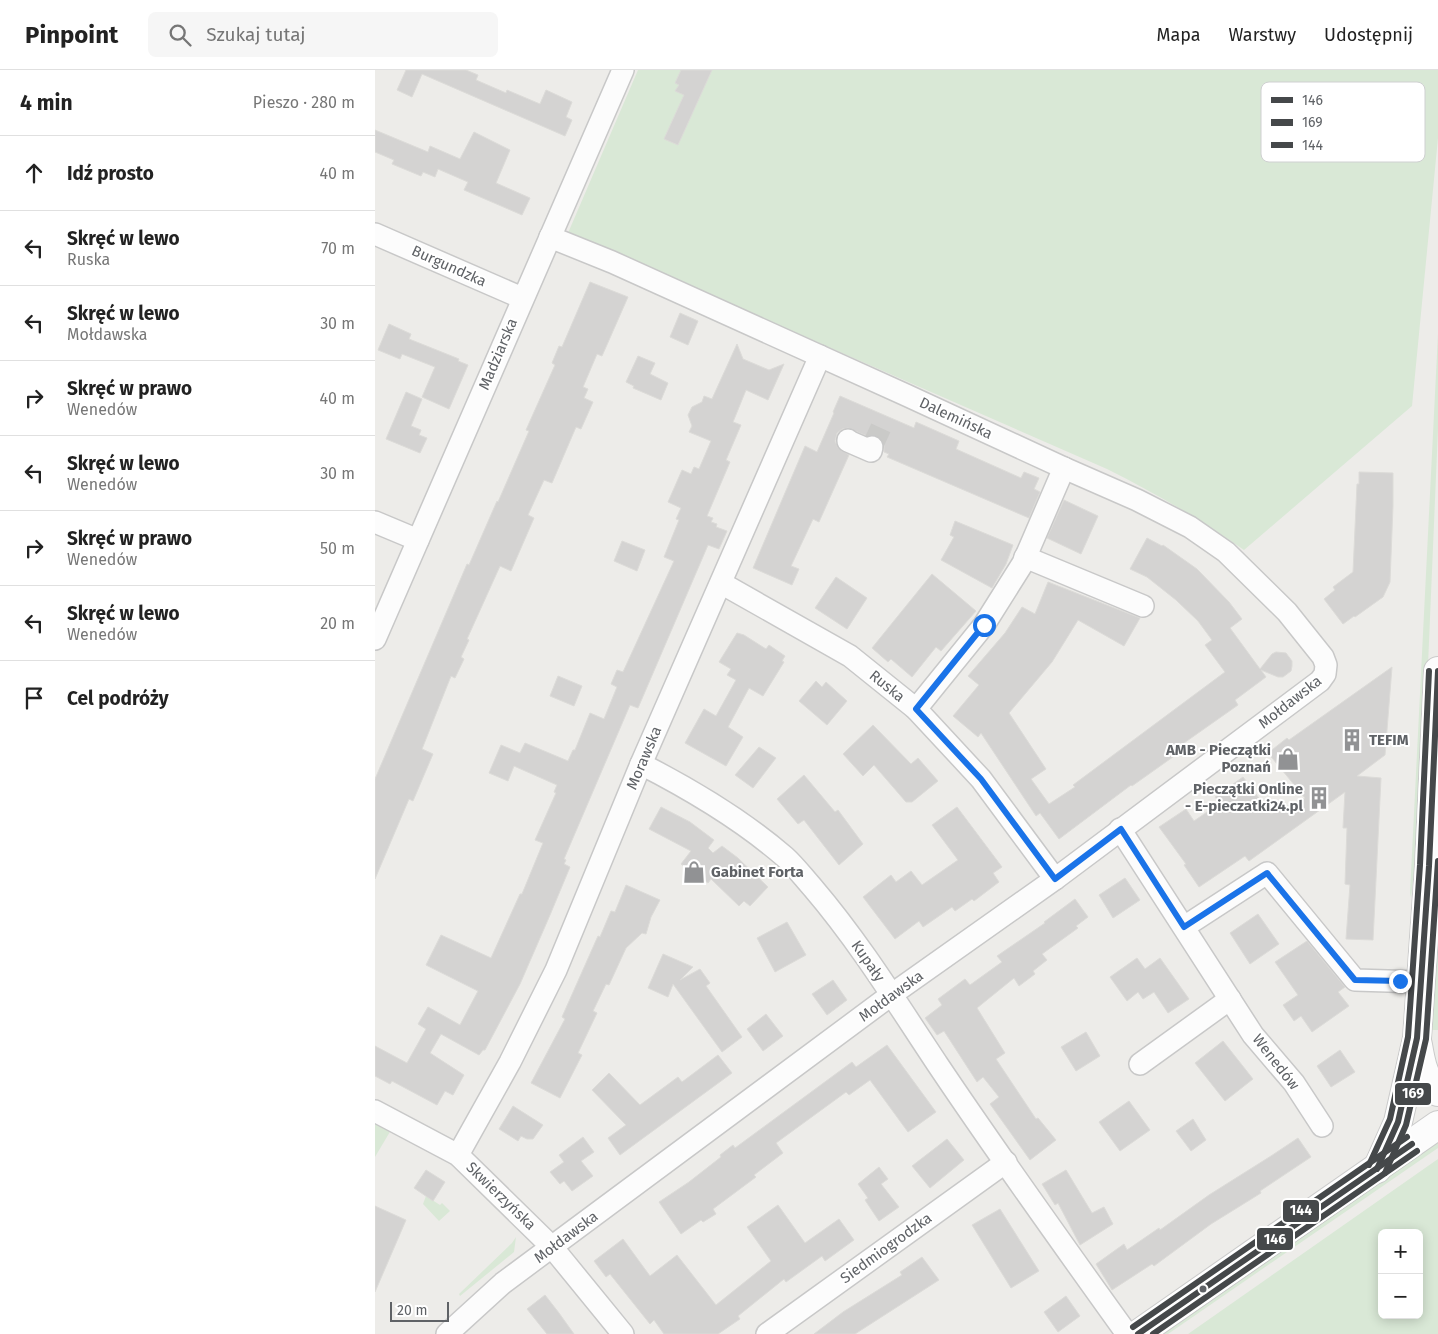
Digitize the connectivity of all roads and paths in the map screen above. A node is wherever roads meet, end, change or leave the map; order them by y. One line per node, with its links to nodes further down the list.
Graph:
1 (623, 70): 3 (street, Madziarska)
2 (375, 234): 4 (street, Burgundzka)
3 (550, 237): 4 (street, Madziarska); 5 (street, Dalemińska)
4 (522, 298): 10 (street, Madziarska)
5 (820, 356): 8 (street, Dalemińska); 12 (street, Morawska)
6 (848, 440): 7 (street)
7 (872, 447)
8 (1064, 468): 11 (street); 15 (street, Dalemińska)
9 (375, 522): 10 (street)
10 (418, 540): 14 (street, Madziarska)
11 (1025, 557): 13 (street); 17 (street)
12 (721, 583): 17 (street, Ruska); 18 (street, Morawska)
13 (1143, 606)
14 (375, 639)
15 (1323, 657): 19 (street, Mołdawska)
16 (1438, 672): 22 (street)
17 (916, 709): 20 (street, Ruska)
18 (641, 764): 23 (street, Kupały); 31 (street, Morawska)
19 (1121, 829): 20 (street, Mołdawska); 21 (street, Wenedów)
20 (1055, 879): 23 (street, Mołdawska)
21 (1184, 927): 22 (street); 24 (street, Wenedów)
22 (1421, 982): 25 (street)
23 (891, 995): 32 (street, Kupały); 34 (street, Mołdawska)
24 (1230, 999): 26 (street); 30 (street, Wenedów)
25 (1417, 1038): 27 (street); 33 (street)
26 (1140, 1064)
27 (1438, 1092)
28 (375, 1110): 31 (street, Skwierzyńska)
29 (1438, 1125): 33 (street)
30 (1321, 1126)
31 (458, 1154): 34 (street, Skwierzyńska)
32 (1006, 1162): 37 (street, Siedmiogrodzka); 38 (street, Kupały)
33 (1377, 1169): 39 (street)
34 (552, 1247): 35 (street, Mołdawska); 36 (street, Skwierzyńska)
35 (447, 1334)
36 (623, 1334)
37 (767, 1334)
38 (1127, 1334)
39 (1138, 1334)

